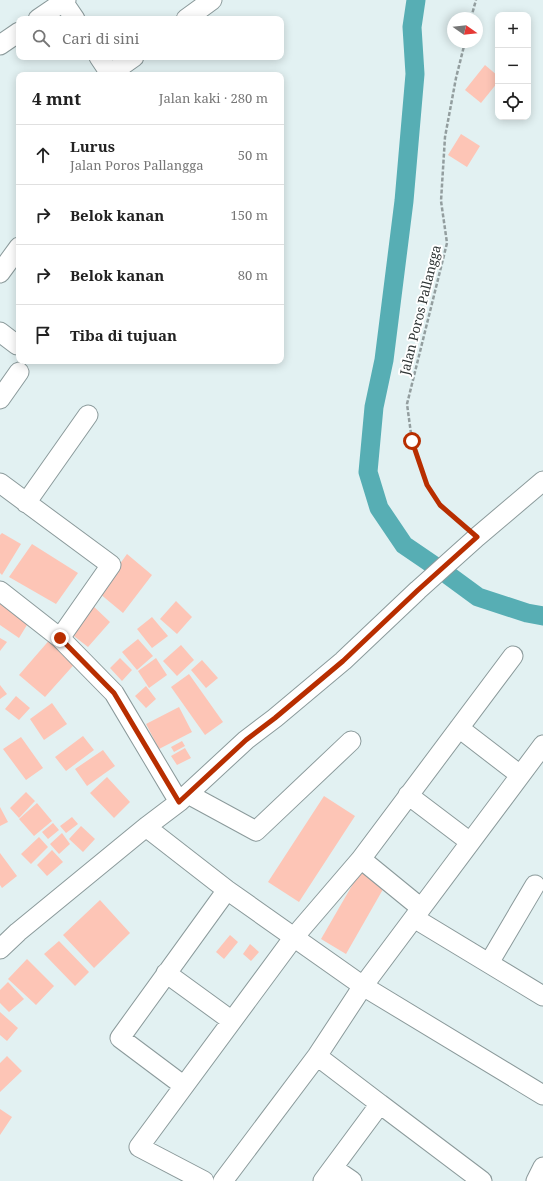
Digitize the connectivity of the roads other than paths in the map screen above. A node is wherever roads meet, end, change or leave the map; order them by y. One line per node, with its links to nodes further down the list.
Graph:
1 (64, 0): 3 (street); 4 (street)
2 (212, 0): 5 (street)
3 (42, 16)
4 (73, 16)
5 (190, 16)
6 (16, 34): 7 (street)
7 (0, 45)
8 (101, 60): 10 (street)
9 (130, 60): 11 (street)
10 (109, 72)
11 (115, 72)
12 (16, 251): 13 (street)
13 (0, 274)
14 (0, 332): 15 (street)
15 (16, 344)
16 (19, 372): 17 (street)
17 (0, 399)
18 (88, 415): 21 (street)
19 (543, 481): 30 (street)
20 (0, 483): 21 (street)
21 (26, 503): 23 (street)
22 (0, 591): 23 (street)
23 (60, 638): 30 (street)
24 (513, 656): 25 (street)
25 (459, 728): 28 (street); 29 (street)
26 (351, 741): 30 (street)
27 (543, 745): 28 (street)
28 (520, 775): 32 (street)
29 (408, 796): 32 (street); 33 (street)
30 (183, 798): 31 (street)
31 (146, 827): 35 (street); 38 (street)
32 (470, 842): 36 (street)
33 (361, 859): 36 (street); 37 (street)
34 (536, 885): 39 (street)
35 (226, 890): 37 (street); 40 (street)
36 (418, 913): 39 (street); 41 (street)
37 (294, 937): 41 (street); 43 (street)
38 (0, 950)
39 (488, 963): 42 (street)
40 (166, 973): 43 (street); 45 (street)
41 (363, 986): 44 (street); 46 (street)
42 (543, 996)
43 (232, 1021): 45 (street)
44 (317, 1056): 47 (street); 51 (street)
45 (184, 1086): 50 (street)
46 (543, 1095)
47 (380, 1104): 49 (street); 53 (street)
48 (543, 1167): 54 (street)
49 (328, 1174): 52 (street)
50 (204, 1181)
51 (223, 1181)
52 (352, 1181)
53 (482, 1181)
54 (536, 1181)

